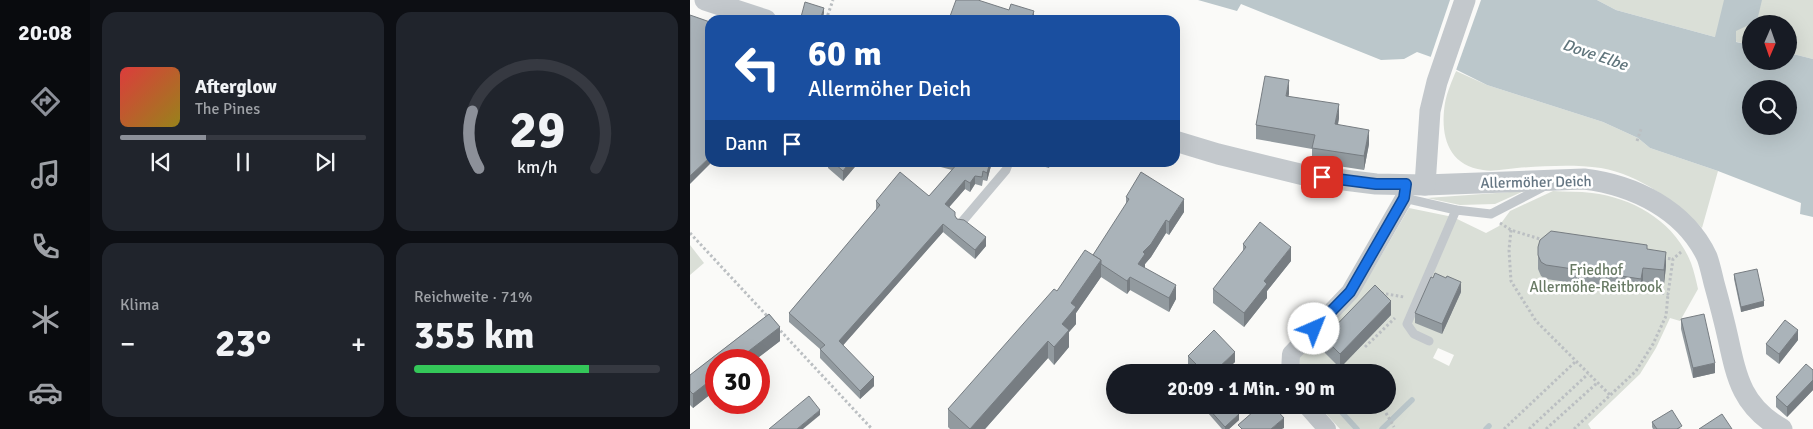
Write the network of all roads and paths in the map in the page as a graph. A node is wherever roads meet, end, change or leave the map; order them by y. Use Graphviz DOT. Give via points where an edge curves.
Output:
graph roads {
  1 [pos="705,0"];
  2 [pos="833,0"];
  3 [pos="1466,0"];
  4 [pos="751,15"];
  5 [pos="828,15"];
  6 [pos="1641,129"];
  7 [pos="1637,141"];
  8 [pos="1180,143"];
  9 [pos="1007,167"];
  10 [pos="1559,179"];
  11 [pos="1412,189"];
  12 [pos="1456,210"];
  13 [pos="1491,214"];
  14 [pos="961,223"];
  15 [pos="1512,230"];
  16 [pos="690,233"];
  17 [pos="1552,241"];
  18 [pos="1680,254"];
  19 [pos="1655,257"];
  20 [pos="1673,259"];
  21 [pos="1648,290"];
  22 [pos="1380,293"];
  23 [pos="1668,294"];
  24 [pos="1418,298"];
  25 [pos="1394,318"];
  26 [pos="1429,342"];
  27 [pos="1365,347"];
  28 [pos="1575,362"];
  29 [pos="1290,364"];
  30 [pos="1588,374"];
  31 [pos="1597,382"];
  32 [pos="1610,395"];
  33 [pos="1314,414"];
  34 [pos="1387,414"];
  35 [pos="1394,427"];
  36 [pos="872,429"];
  37 [pos="1327,429"];
  38 [pos="1504,429"];
  39 [pos="1529,429"];
  40 [pos="1546,429"];
  41 [pos="1574,429"];
  42 [pos="1782,429"];
  1 -- 4 [label="street"];
  2 -- 5 [label="path"];
  3 -- 11 [label="street" via="1437,82"];
  6 -- 7 [label="path"];
  8 -- 11 [label="street, Allermöher Deich" via="1304,175"];
  9 -- 14 [label="lane"];
  10 -- 11 [label="street, Allermöher Deich"];
  10 -- 13 [label="lane"];
  10 -- 42 [label="street, Allermöher Deich" via="1605,181 1638,192 1672,212 1697,239 1708,259 1744,395 1757,412"];
  11 -- 12 [label="lane"];
  11 -- 29 [label="street" via="1350,292 1291,354"];
  12 -- 13 [label="lane"];
  12 -- 24 [label="lane"];
  13 -- 15 [label="path"];
  15 -- 17 [label="path"];
  15 -- 28 [label="path" via="1509,250 1511,281 1536,321"];
  16 -- 36 [label="path"];
  18 -- 20 [label="path"];
  19 -- 20 [label="path"];
  20 -- 23 [label="path"];
  21 -- 23 [label="path"];
  22 -- 24 [label="path"];
  23 -- 32 [label="path" via="1666,316 1653,344 1636,371"];
  24 -- 26 [label="lane" via="1407,324 1414,334"];
  25 -- 27 [label="path"];
  28 -- 30 [label="path"];
  28 -- 38 [label="path"];
  30 -- 31 [label="path"];
  30 -- 39 [label="path"];
  31 -- 32 [label="path"];
  31 -- 40 [label="path"];
  32 -- 41 [label="path"];
  33 -- 37 [label="street"];
  34 -- 35 [label="path"];
}
